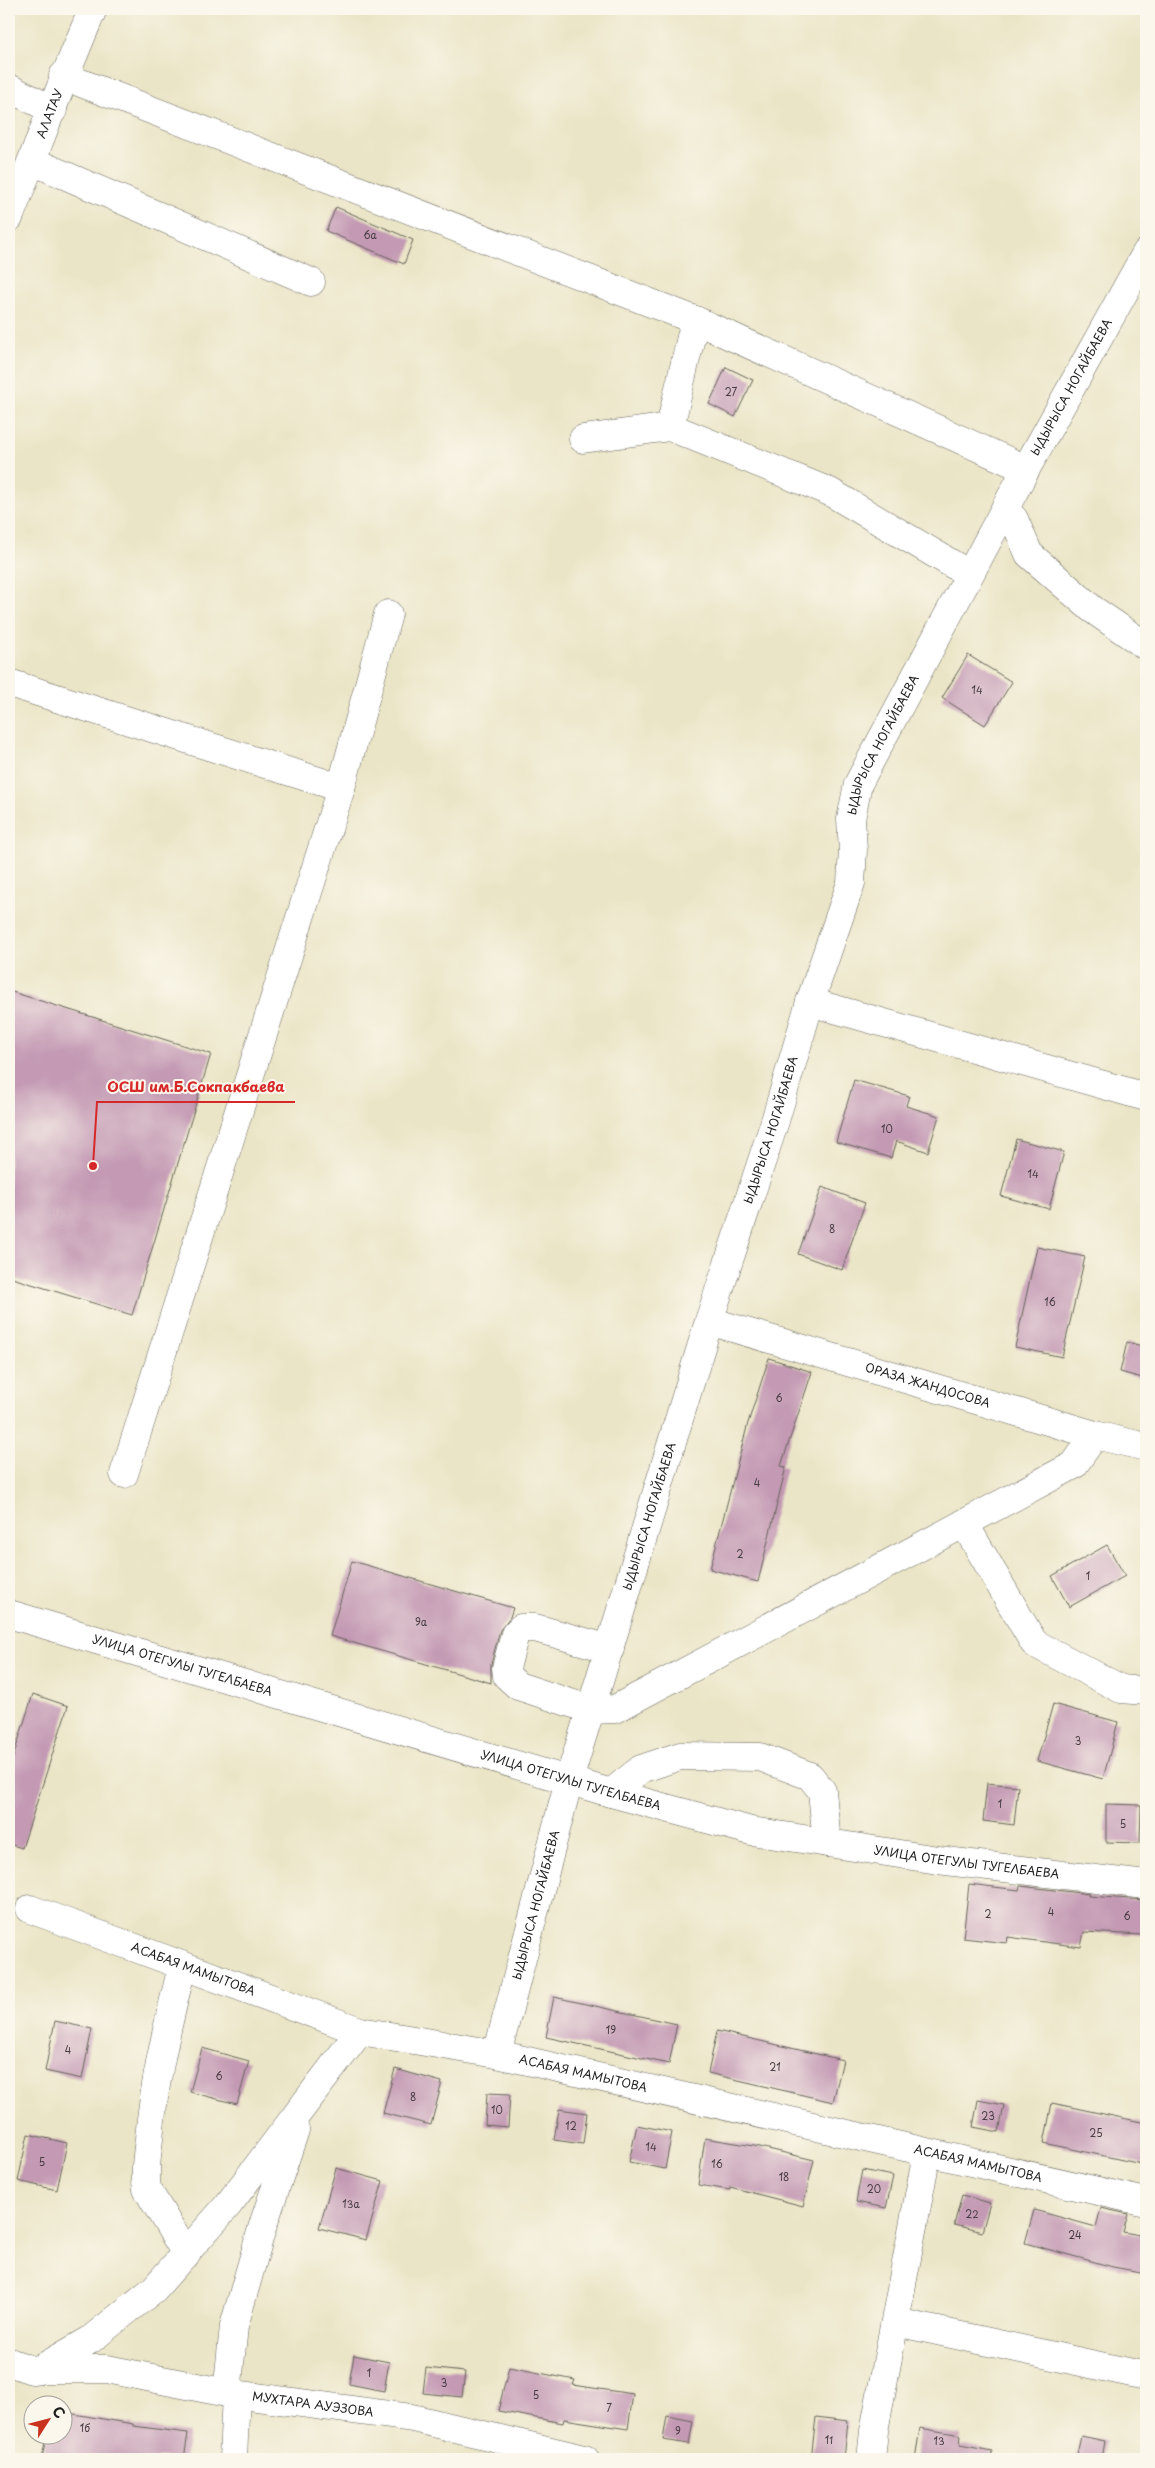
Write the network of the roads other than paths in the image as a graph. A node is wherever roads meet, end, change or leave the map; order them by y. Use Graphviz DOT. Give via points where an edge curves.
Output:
graph roads {
  1 [pos="93,9"];
  2 [pos="63,76"];
  3 [pos="9,88"];
  4 [pos="53,110"];
  5 [pos="32,161"];
  6 [pos="9,218"];
  7 [pos="1146,254"];
  8 [pos="311,282"];
  9 [pos="695,320"];
  10 [pos="670,426"];
  11 [pos="583,439"];
  12 [pos="1026,469"];
  13 [pos="1004,511"];
  14 [pos="970,574"];
  15 [pos="388,614"];
  16 [pos="1146,646"];
  17 [pos="9,683"];
  18 [pos="341,788"];
  19 [pos="810,1002"];
  20 [pos="1146,1097"];
  21 [pos="708,1321"];
  22 [pos="1095,1434"];
  23 [pos="1146,1447"];
  24 [pos="124,1474"];
  25 [pos="964,1523"];
  26 [pos="9,1614"];
  27 [pos="610,1649"];
  28 [pos="1146,1691"];
  29 [pos="592,1710"];
  30 [pos="570,1780"];
  31 [pos="611,1793"];
  32 [pos="827,1843"];
  33 [pos="1146,1885"];
  34 [pos="30,1910"];
  35 [pos="182,1967"];
  36 [pos="360,2031"];
  37 [pos="497,2054"];
  38 [pos="303,2107"];
  39 [pos="926,2153"];
  40 [pos="1146,2202"];
  41 [pos="186,2254"];
  42 [pos="896,2322"];
  43 [pos="27,2367"];
  44 [pos="1146,2376"];
  45 [pos="9,2382"];
  46 [pos="232,2394"];
  47 [pos="233,2459"];
  48 [pos="585,2459"];
  49 [pos="871,2459"];
  1 -- 2 [label="street, АЛАТАУ"];
  2 -- 4 [label="street, АЛАТАУ"];
  2 -- 9 [label="street"];
  3 -- 4 [label="street"];
  4 -- 5 [label="street, АЛАТАУ"];
  5 -- 6 [label="street, АЛАТАУ"];
  5 -- 8 [label="street"];
  7 -- 12 [label="street, ЫДЫРЫСА НОГАЙБАЕВА"];
  9 -- 10 [label="street"];
  9 -- 12 [label="street"];
  10 -- 11 [label="street"];
  10 -- 14 [label="street" via="830,492"];
  12 -- 13 [label="street, ЫДЫРЫСА НОГАЙБАЕВА"];
  13 -- 14 [label="street, ЫДЫРЫСА НОГАЙБАЕВА"];
  13 -- 16 [label="street" via="1014,519 1029,554 1092,609"];
  14 -- 19 [label="street, ЫДЫРЫСА НОГАЙБАЕВА" via="858,784 851,819 851,884"];
  15 -- 18 [label="street"];
  17 -- 18 [label="street"];
  18 -- 24 [label="street"];
  19 -- 20 [label="street"];
  19 -- 21 [label="street, ЫДЫРЫСА НОГАЙБАЕВА" via="775,1120"];
  21 -- 22 [label="street, ОРАЗА ЖАНДОСОВА"];
  21 -- 27 [label="street, ЫДЫРЫСА НОГАЙБАЕВА"];
  22 -- 23 [label="street, ОРАЗА ЖАНДОСОВА"];
  22 -- 25 [label="street" via="1074,1465"];
  25 -- 28 [label="street" via="1034,1643 1121,1688"];
  25 -- 29 [label="street" via="615,1709"];
  26 -- 30 [label="street, УЛИЦА ОТЕГУЛЫ ТУГЕЛБАЕВА"];
  27 -- 29 [label="street, ЫДЫРЫСА НОГАЙБАЕВА"];
  27 -- 29 [label="street" via="535,1628 521,1628 515,1634 507,1676 518,1686"];
  29 -- 30 [label="street, ЫДЫРЫСА НОГАЙБАЕВА"];
  30 -- 31 [label="street, УЛИЦА ОТЕГУЛЫ ТУГЕЛБАЕВА"];
  30 -- 37 [label="street, ЫДЫРЫСА НОГАЙБАЕВА"];
  31 -- 32 [label="street, УЛИЦА ОТЕГУЛЫ ТУГЕЛБАЕВА" via="751,1832"];
  31 -- 32 [label="street" via="641,1769 680,1756 760,1757 810,1776 822,1791"];
  32 -- 33 [label="street, УЛИЦА ОТЕГУЛЫ ТУГЕЛБАЕВА"];
  34 -- 35 [label="street, АСАБАЯ МАМЫТОВА"];
  35 -- 36 [label="street, АСАБАЯ МАМЫТОВА"];
  35 -- 41 [label="street" via="159,2058 145,2178 147,2189"];
  36 -- 37 [label="street, АСАБАЯ МАМЫТОВА"];
  36 -- 38 [label="street"];
  37 -- 39 [label="street, АСАБАЯ МАМЫТОВА"];
  38 -- 41 [label="street"];
  38 -- 46 [label="street" via="263,2224 234,2326"];
  39 -- 40 [label="street, АСАБАЯ МАМЫТОВА"];
  39 -- 42 [label="street"];
  41 -- 43 [label="street" via="154,2289 90,2340"];
  42 -- 44 [label="street"];
  42 -- 49 [label="street"];
  43 -- 45 [label="street"];
  43 -- 46 [label="street, МУХТАРА АУЭЗОВА" via="107,2369"];
  46 -- 47 [label="street"];
  46 -- 48 [label="street, МУХТАРА АУЭЗОВА" via="412,2418"];
}
